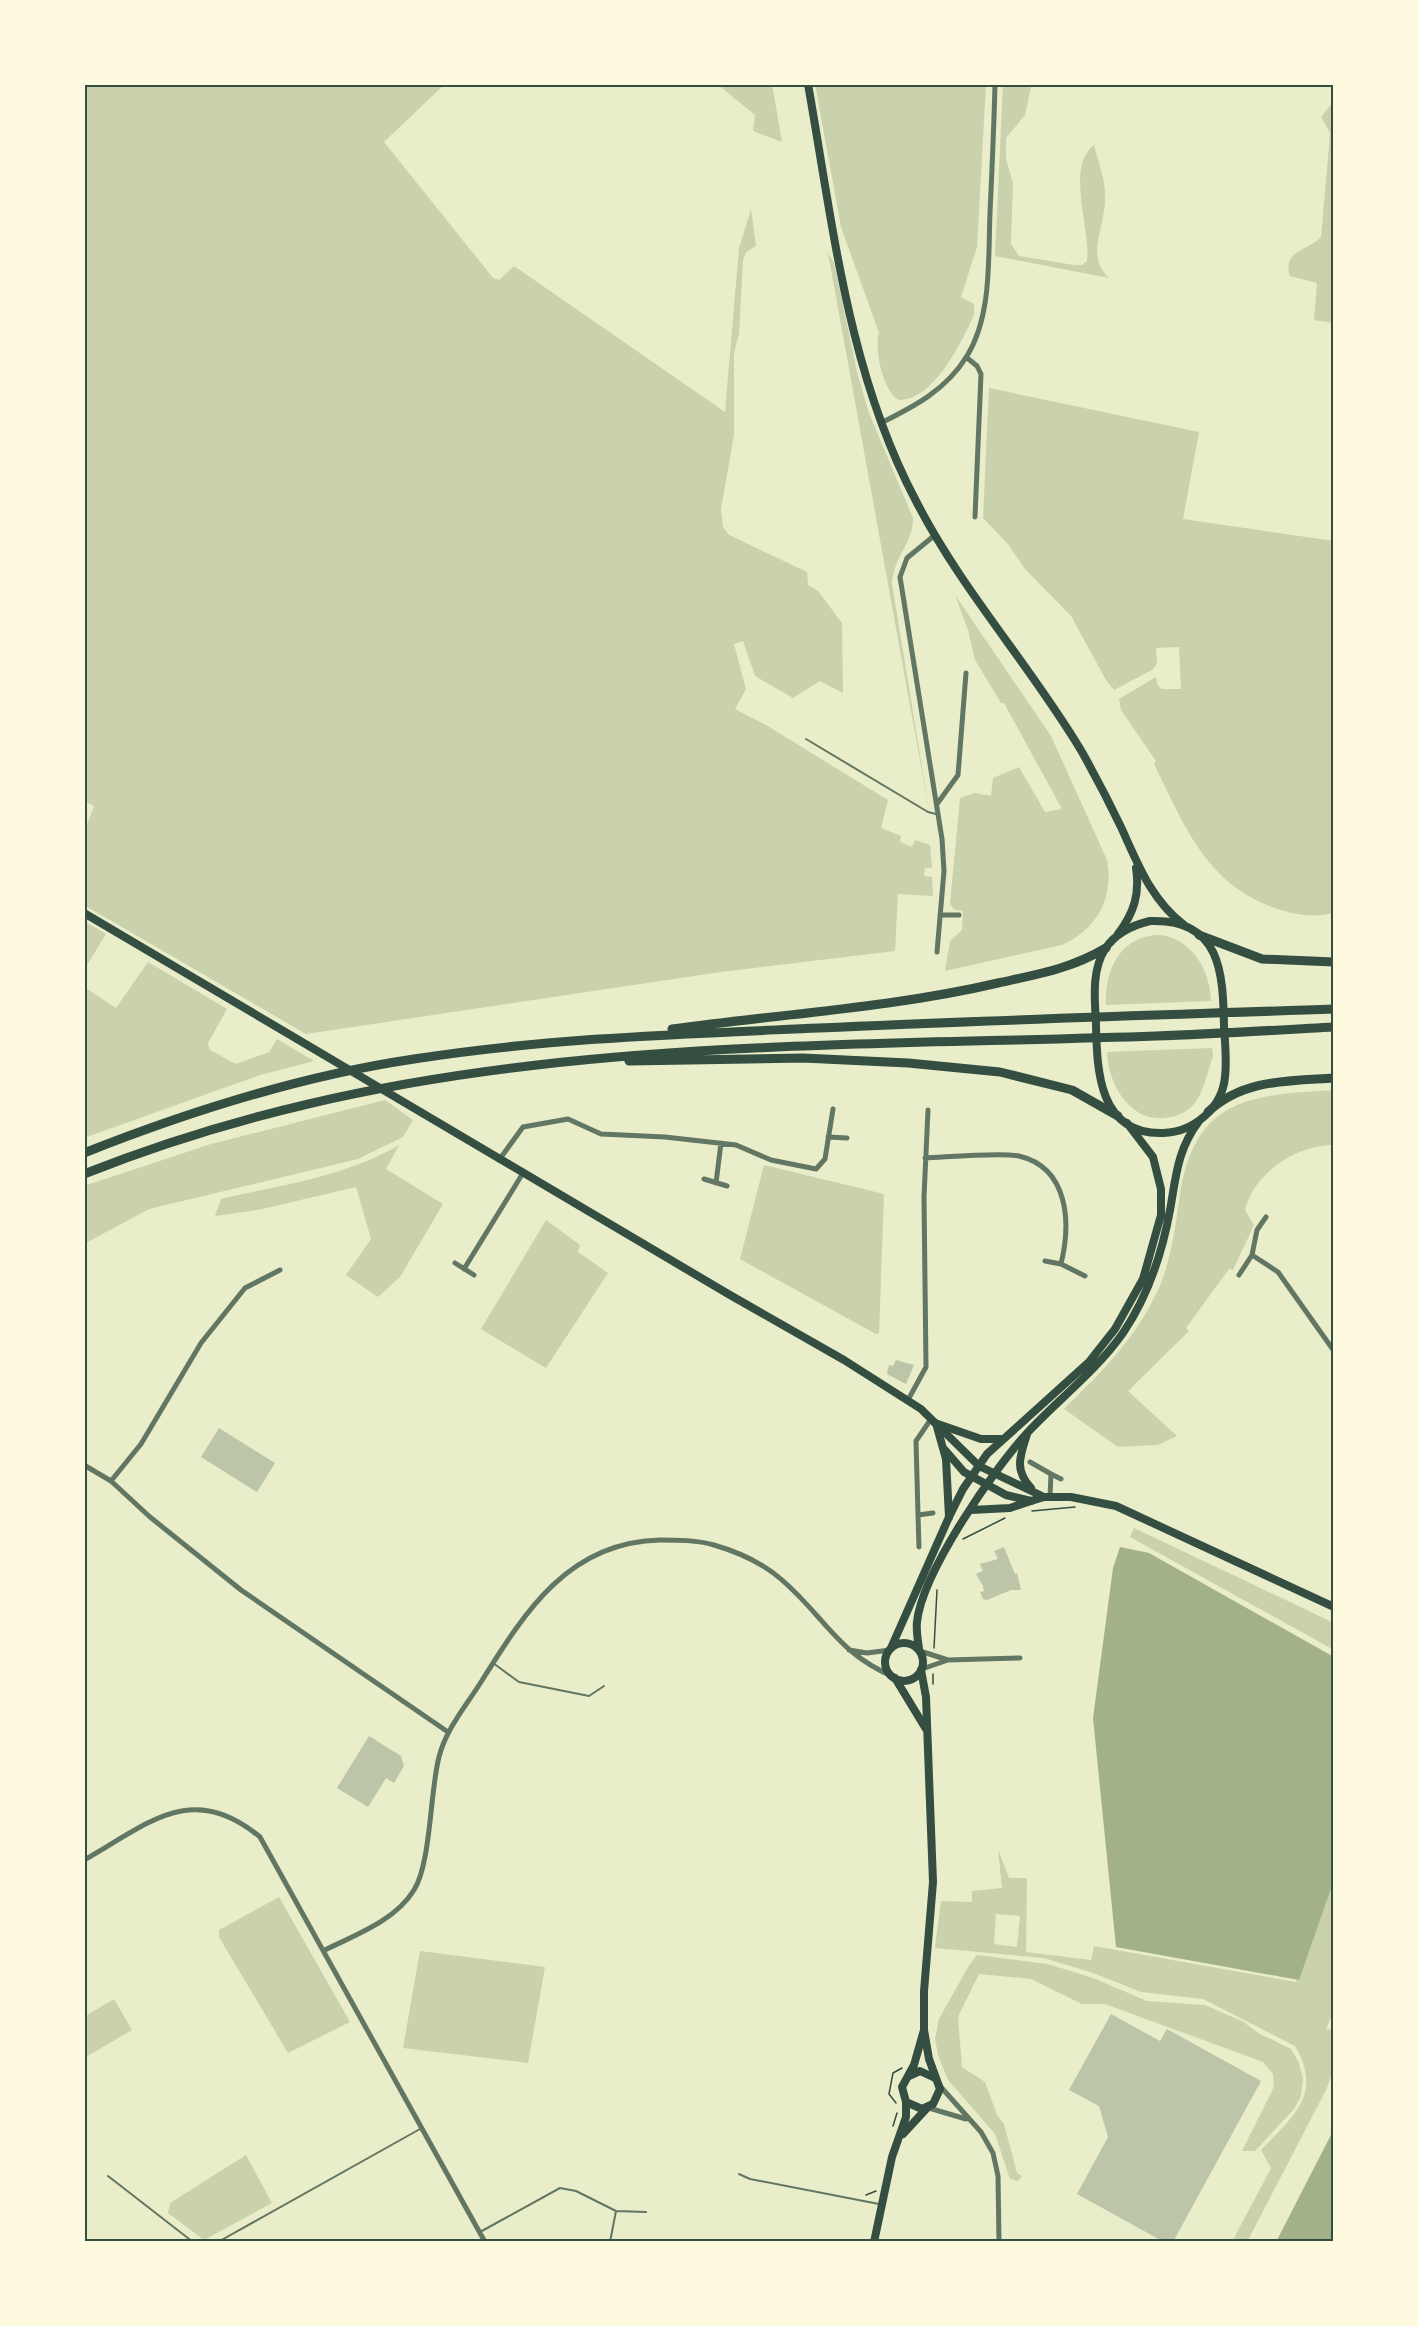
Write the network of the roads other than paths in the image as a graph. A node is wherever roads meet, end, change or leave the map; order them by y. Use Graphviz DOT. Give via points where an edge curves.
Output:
graph roads {
  1 [pos="808,84"];
  2 [pos="995,84"];
  3 [pos="966,357"];
  4 [pos="881,423"];
  5 [pos="975,517"];
  6 [pos="935,535"];
  7 [pos="966,673"];
  8 [pos="806,739"];
  9 [pos="937,804"];
  10 [pos="938,815"];
  11 [pos="1135,860"];
  12 [pos="84,913"];
  13 [pos="940,915"];
  14 [pos="959,915"];
  15 [pos="1185,926"];
  16 [pos="1199,935"];
  17 [pos="1116,937"];
  18 [pos="1106,948"];
  19 [pos="937,952"];
  20 [pos="1334,962"];
  21 [pos="1334,1009"];
  22 [pos="1334,1027"];
  23 [pos="616,1037"];
  24 [pos="557,1062"];
  25 [pos="1334,1078"];
  26 [pos="833,1109"];
  27 [pos="928,1110"];
  28 [pos="1208,1112"];
  29 [pos="1118,1116"];
  30 [pos="1199,1122"];
  31 [pos="1127,1123"];
  32 [pos="828,1137"];
  33 [pos="847,1138"];
  34 [pos="721,1143"];
  35 [pos="84,1153"];
  36 [pos="925,1158"];
  37 [pos="499,1160"];
  38 [pos="523,1173"];
  39 [pos="84,1174"];
  40 [pos="704,1179"];
  41 [pos="716,1183"];
  42 [pos="727,1186"];
  43 [pos="1266,1217"];
  44 [pos="1252,1255"];
  45 [pos="1046,1261"];
  46 [pos="455,1263"];
  47 [pos="1061,1264"];
  48 [pos="464,1269"];
  49 [pos="280,1270"];
  50 [pos="474,1275"];
  51 [pos="1239,1275"];
  52 [pos="1085,1276"];
  53 [pos="1334,1351"];
  54 [pos="908,1400"];
  55 [pos="933,1421"];
  56 [pos="1028,1432"];
  57 [pos="1003,1439"];
  58 [pos="945,1450"];
  59 [pos="1030,1462"];
  60 [pos="84,1465"];
  61 [pos="979,1466"];
  62 [pos="992,1474"];
  63 [pos="1051,1474"];
  64 [pos="971,1477"];
  65 [pos="1061,1479"];
  66 [pos="111,1481"];
  67 [pos="985,1486"];
  68 [pos="1033,1490"];
  69 [pos="1047,1496"];
  70 [pos="1031,1501"];
  71 [pos="971,1510"];
  72 [pos="933,1513"];
  73 [pos="918,1515"];
  74 [pos="949,1517"];
  75 [pos="919,1547"];
  76 [pos="1334,1607"];
  77 [pos="848,1649"];
  78 [pos="891,1649"];
  79 [pos="919,1650"];
  80 [pos="1020,1658"];
  81 [pos="948,1660"];
  82 [pos="493,1663"];
  83 [pos="922,1669"];
  84 [pos="895,1678"];
  85 [pos="604,1686"];
  86 [pos="927,1730"];
  87 [pos="448,1732"];
  88 [pos="84,1860"];
  89 [pos="325,1950"];
  90 [pos="924,2030"];
  91 [pos="909,2076"];
  92 [pos="937,2081"];
  93 [pos="906,2102"];
  94 [pos="928,2108"];
  95 [pos="968,2120"];
  96 [pos="423,2128"];
  97 [pos="900,2137"];
  98 [pos="739,2174"];
  99 [pos="108,2176"];
  100 [pos="882,2205"];
  101 [pos="616,2211"];
  102 [pos="646,2212"];
  103 [pos="480,2232"];
  104 [pos="193,2242"];
  105 [pos="218,2242"];
  106 [pos="485,2242"];
  107 [pos="610,2242"];
  108 [pos="874,2242"];
  109 [pos="999,2242"];
  1 -- 4 [label="main road" via="846,296"];
  2 -- 3 [label="street" via="985,306"];
  3 -- 4 [label="street" via="925,401"];
  3 -- 5 [label="street" via="981,374"];
  4 -- 6 [label="main road" via="915,501"];
  6 -- 9 [label="street" via="907,558 900,577"];
  6 -- 11 [label="main road" via="1074,739"];
  7 -- 9 [label="street" via="958,776"];
  8 -- 10 [label="lane"];
  9 -- 10 [label="street"];
  10 -- 13 [label="street" via="944,871"];
  11 -- 15 [label="main road" via="1156,898"];
  11 -- 17 [label="main road" via="1136,900"];
  12 -- 37 [label="main road"];
  13 -- 14 [label="street"];
  13 -- 19 [label="street"];
  15 -- 16 [label="highway"];
  15 -- 17 [label="highway" via="1150,921"];
  16 -- 20 [label="highway" via="1262,959"];
  16 -- 28 [label="highway" via="1217,960 1223,987 1223,1089"];
  17 -- 18 [label="highway"];
  18 -- 23 [label="highway" via="1066,968 900,1003"];
  18 -- 29 [label="highway" via="1098,965 1095,992 1097,1060 1102,1091"];
  21 -- 23 [label="highway"];
  22 -- 24 [label="highway" via="1155,1036 784,1045"];
  23 -- 35 [label="highway" via="410,1059 275,1088 151,1126"];
  24 -- 29 [label="highway" via="802,1058 1000,1072 1058,1085 1086,1096"];
  24 -- 39 [label="highway" via="425,1079 273,1110"];
  25 -- 28 [label="highway" via="1257,1085"];
  26 -- 32 [label="street"];
  27 -- 36 [label="street"];
  28 -- 30 [label="highway"];
  29 -- 31 [label="highway"];
  30 -- 31 [label="highway" via="1164,1133"];
  30 -- 56 [label="highway" via="1178,1159 1161,1249 1137,1311 1090,1370"];
  31 -- 57 [label="highway" via="1153,1157 1161,1189 1161,1215 1143,1280 1115,1329 1089,1362"];
  32 -- 33 [label="street"];
  32 -- 34 [label="street" via="824,1162 812,1170"];
  34 -- 37 [label="street" via="601,1134 568,1119 559,1119 523,1126"];
  34 -- 41 [label="street"];
  36 -- 47 [label="street" via="1018,1156 1045,1168 1063,1194 1067,1242"];
  36 -- 54 [label="street" via="926,1367"];
  37 -- 38 [label="main road"];
  38 -- 48 [label="street"];
  38 -- 54 [label="main road"];
  40 -- 41 [label="street"];
  41 -- 42 [label="street"];
  43 -- 44 [label="street" via="1257,1230"];
  44 -- 51 [label="street"];
  44 -- 53 [label="street" via="1278,1272"];
  45 -- 47 [label="street"];
  46 -- 48 [label="street"];
  47 -- 52 [label="street"];
  48 -- 50 [label="street"];
  49 -- 66 [label="street" via="245,1288 201,1343 141,1444"];
  54 -- 55 [label="main road"];
  55 -- 57 [label="highway" via="981,1439"];
  55 -- 58 [label="main road"];
  55 -- 61 [label="main road"];
  55 -- 73 [label="street" via="916,1441"];
  56 -- 62 [label="highway"];
  56 -- 68 [label="main road" via="1019,1470"];
  57 -- 61 [label="highway"];
  58 -- 64 [label="main road"];
  58 -- 74 [label="main road"];
  59 -- 63 [label="street"];
  60 -- 66 [label="street"];
  61 -- 62 [label="main road"];
  61 -- 64 [label="highway"];
  62 -- 67 [label="highway"];
  62 -- 68 [label="main road"];
  63 -- 65 [label="street"];
  63 -- 69 [label="street"];
  64 -- 67 [label="main road"];
  64 -- 74 [label="highway"];
  66 -- 87 [label="street" via="242,1590"];
  67 -- 70 [label="main road"];
  67 -- 71 [label="highway"];
  68 -- 69 [label="main road"];
  69 -- 70 [label="main road"];
  69 -- 76 [label="main road" via="1116,1506"];
  70 -- 71 [label="highway" via="1010,1508"];
  71 -- 79 [label="highway" via="921,1603 916,1623"];
  72 -- 73 [label="street"];
  73 -- 75 [label="street"];
  74 -- 78 [label="highway"];
  77 -- 78 [label="street" via="867,1653"];
  77 -- 82 [label="street" via="782,1580 756,1562 711,1544 649,1540 622,1544 596,1554 566,1573 544,1591"];
  77 -- 84 [label="street" via="870,1667"];
  78 -- 79 [label="highway" via="905,1643"];
  78 -- 84 [label="highway" via="886,1665"];
  79 -- 81 [label="street"];
  79 -- 83 [label="highway"];
  80 -- 81 [label="street"];
  81 -- 83 [label="street"];
  82 -- 85 [label="lane" via="519,1682 591,1697"];
  82 -- 87 [label="street"];
  83 -- 84 [label="highway" via="909,1680"];
  83 -- 86 [label="highway"];
  84 -- 86 [label="highway"];
  86 -- 90 [label="highway" via="933,1882"];
  87 -- 89 [label="street" via="439,1756 422,1869 414,1890 398,1909 374,1926"];
  88 -- 89 [label="street" via="167,1813 188,1808 228,1816 260,1838"];
  89 -- 96 [label="street"];
  90 -- 91 [label="highway"];
  90 -- 92 [label="highway"];
  91 -- 92 [label="highway" via="926,2072"];
  91 -- 93 [label="highway" via="902,2087"];
  92 -- 94 [label="highway" via="937,2100"];
  92 -- 95 [label="street"];
  93 -- 94 [label="highway" via="916,2109"];
  93 -- 97 [label="highway"];
  94 -- 95 [label="street"];
  94 -- 97 [label="highway"];
  95 -- 109 [label="street" via="985,2138 995,2162"];
  96 -- 103 [label="street"];
  96 -- 105 [label="lane"];
  97 -- 100 [label="highway"];
  98 -- 100 [label="lane" via="750,2180"];
  99 -- 104 [label="lane"];
  100 -- 108 [label="highway"];
  101 -- 102 [label="lane"];
  101 -- 103 [label="lane" via="576,2191 560,2188"];
  101 -- 107 [label="lane"];
  103 -- 106 [label="street"];
}
